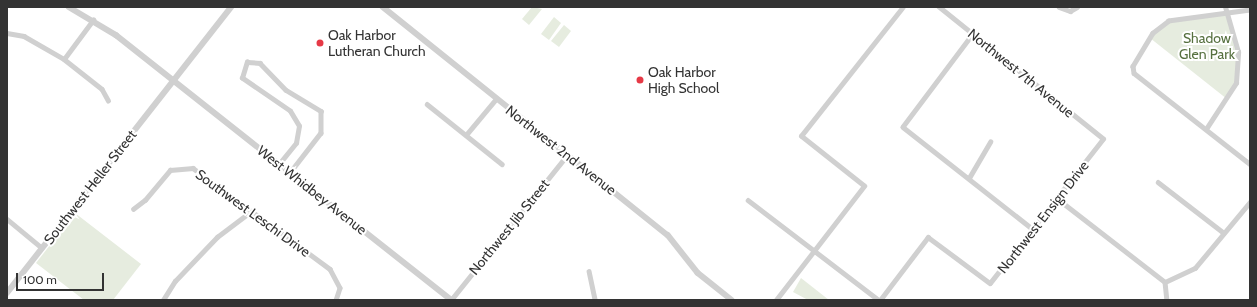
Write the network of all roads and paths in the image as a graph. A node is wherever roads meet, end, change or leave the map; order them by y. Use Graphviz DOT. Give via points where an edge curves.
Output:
graph roads {
  1 [pos="69,7"];
  2 [pos="230,7"];
  3 [pos="383,7"];
  4 [pos="903,7"];
  5 [pos="939,7"];
  6 [pos="1059,7"];
  7 [pos="1077,7"];
  8 [pos="1225,7"];
  9 [pos="1250,10"];
  10 [pos="1227,14"];
  11 [pos="93,20"];
  12 [pos="7,33"];
  13 [pos="973,34"];
  14 [pos="64,59"];
  15 [pos="173,81"];
  16 [pos="496,99"];
  17 [pos="108,100"];
  18 [pos="427,104"];
  19 [pos="1206,129"];
  20 [pos="466,135"];
  21 [pos="1103,139"];
  22 [pos="990,142"];
  23 [pos="567,155"];
  24 [pos="278,164"];
  25 [pos="502,164"];
  26 [pos="1250,164"];
  27 [pos="290,173"];
  28 [pos="969,178"];
  29 [pos="1158,182"];
  30 [pos="1058,199"];
  31 [pos="748,200"];
  32 [pos="1250,202"];
  33 [pos="133,209"];
  34 [pos="250,212"];
  35 [pos="7,219"];
  36 [pos="1034,230"];
  37 [pos="1224,233"];
  38 [pos="42,248"];
  39 [pos="814,251"];
  40 [pos="589,271"];
  41 [pos="1165,282"];
  42 [pos="7,293"];
  43 [pos="163,300"];
  44 [pos="336,300"];
  45 [pos="451,300"];
  46 [pos="595,300"];
  47 [pos="732,300"];
  48 [pos="776,300"];
  49 [pos="880,300"];
  50 [pos="1167,300"];
  1 -- 11 [label="street, West Whidbey Avenue"];
  2 -- 15 [label="street, Southwest Heller Street"];
  3 -- 16 [label="street, Northwest 2nd Avenue"];
  4 -- 39 [label="street" via="801,136 864,186"];
  5 -- 13 [label="street, Northwest 7th Avenue"];
  6 -- 7 [label="street" via="1070,11"];
  8 -- 10 [label="street"];
  9 -- 10 [label="street"];
  10 -- 19 [label="street" via="1238,52 1236,83"];
  10 -- 19 [label="street" via="1169,21 1154,33 1133,66 1134,73"];
  11 -- 14 [label="street"];
  11 -- 15 [label="street, West Whidbey Avenue"];
  12 -- 14 [label="street" via="24,36"];
  13 -- 21 [label="street, Northwest 7th Avenue"];
  13 -- 28 [label="street" via="903,127"];
  14 -- 17 [label="street" via="102,89"];
  15 -- 24 [label="street, West Whidbey Avenue"];
  15 -- 38 [label="street, Southwest Heller Street"];
  16 -- 20 [label="street"];
  16 -- 23 [label="street, Northwest 2nd Avenue"];
  18 -- 20 [label="street"];
  19 -- 26 [label="street"];
  20 -- 25 [label="street"];
  21 -- 30 [label="street, Northwest Ensign Drive"];
  22 -- 28 [label="street"];
  23 -- 45 [label="street, Northwest Jib Street"];
  23 -- 47 [label="street, Northwest 2nd Avenue" via="675,241 698,273"];
  24 -- 27 [label="street, West Whidbey Avenue"];
  24 -- 27 [label="street" via="296,143 300,126 290,111 242,78 247,62 260,63 286,90 321,111 321,134"];
  27 -- 45 [label="street, West Whidbey Avenue"];
  28 -- 36 [label="street"];
  29 -- 37 [label="street"];
  30 -- 36 [label="street, Northwest Ensign Drive"];
  30 -- 41 [label="street"];
  31 -- 39 [label="street"];
  32 -- 37 [label="street"];
  33 -- 34 [label="street, Southwest Leschi Drive" via="145,200 170,170 186,166 200,172"];
  34 -- 43 [label="street" via="217,237 175,281"];
  34 -- 44 [label="street, Southwest Leschi Drive" via="262,217 330,270 340,288"];
  35 -- 38 [label="street"];
  36 -- 49 [label="street, Northwest Ensign Drive" via="990,283 928,237"];
  37 -- 41 [label="street" via="1195,268"];
  38 -- 42 [label="street, Southwest Heller Street"];
  39 -- 48 [label="street"];
  39 -- 49 [label="street"];
  40 -- 46 [label="street"];
  41 -- 50 [label="street"];
}
